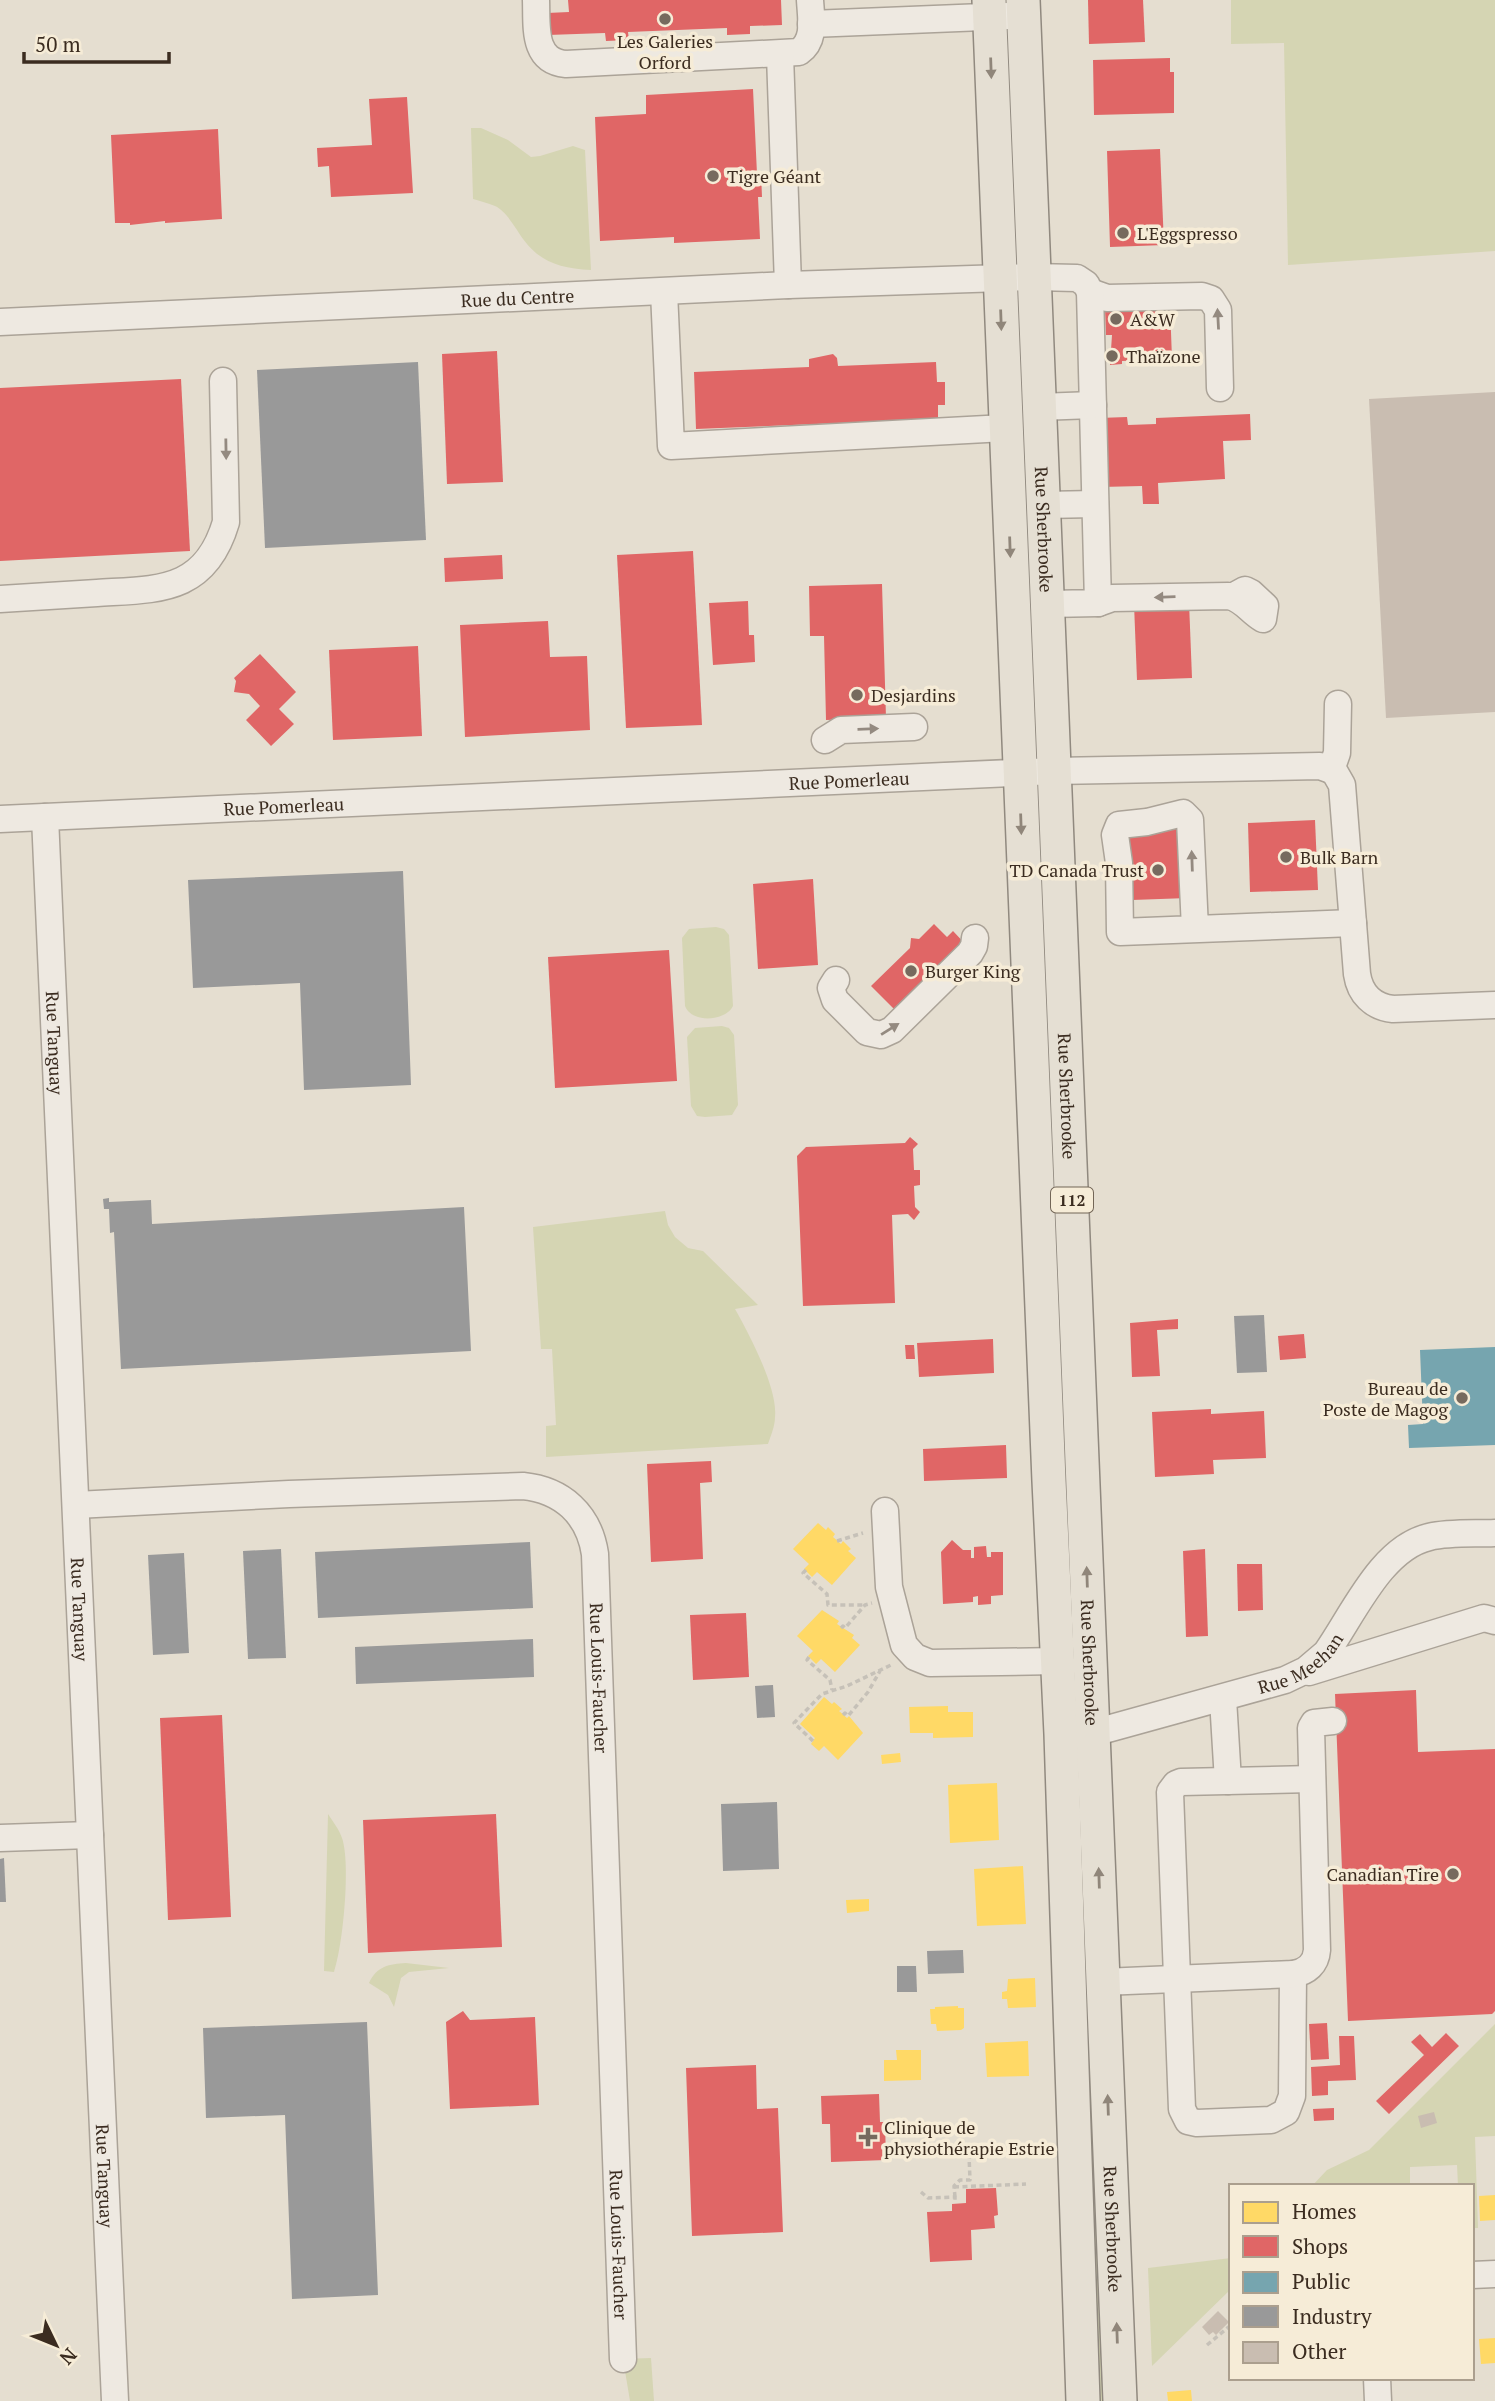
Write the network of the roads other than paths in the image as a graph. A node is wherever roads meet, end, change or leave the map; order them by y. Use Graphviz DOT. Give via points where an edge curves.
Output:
graph roads {
  1 [pos="536,0"];
  2 [pos="989,8"];
  3 [pos="1023,8"];
  4 [pos="811,12"];
  5 [pos="780,55"];
  6 [pos="1034,277"];
  7 [pos="999,278"];
  8 [pos="788,285"];
  9 [pos="664,292"];
  10 [pos="1090,292"];
  11 [pos="0,322"];
  12 [pos="223,381"];
  13 [pos="1220,387"];
  14 [pos="1093,405"];
  15 [pos="1040,407"];
  16 [pos="1005,428"];
  17 [pos="1095,504"];
  18 [pos="1044,505"];
  19 [pos="0,599"];
  20 [pos="1098,603"];
  21 [pos="1048,604"];
  22 [pos="1264,619"];
  23 [pos="1338,704"];
  24 [pos="914,727"];
  25 [pos="825,740"];
  26 [pos="1331,770"];
  27 [pos="1054,771"];
  28 [pos="1019,773"];
  29 [pos="45,817"];
  30 [pos="0,819"];
  31 [pos="1353,923"];
  32 [pos="1195,929"];
  33 [pos="975,938"];
  34 [pos="836,980"];
  35 [pos="1495,1006"];
  36 [pos="75,1505"];
  37 [pos="886,1521"];
  38 [pos="1495,1533"];
  39 [pos="1495,1621"];
  40 [pos="1058,1661"];
  41 [pos="1294,1676"];
  42 [pos="1223,1699"];
  43 [pos="1333,1721"];
  44 [pos="1077,1734"];
  45 [pos="1312,1779"];
  46 [pos="1228,1781"];
  47 [pos="90,1835"];
  48 [pos="0,1838"];
  49 [pos="1293,1974"];
  50 [pos="1176,1979"];
  51 [pos="1104,1982"];
  52 [pos="1495,2274"];
  53 [pos="1474,2275"];
  54 [pos="623,2359"];
  55 [pos="1377,2380"];
  56 [pos="115,2401"];
  57 [pos="1083,2401"];
  58 [pos="1120,2401"];
  59 [pos="1378,2401"];
  1 -- 5 [label="street" via="540,47 557,63"];
  2 -- 3 [label="street"];
  2 -- 4 [label="street"];
  2 -- 7 [label="main road, Rue Sherbrooke / 112, one-way"];
  3 -- 6 [label="main road, Rue Sherbrooke / 112"];
  4 -- 5 [label="street" via="807,46"];
  5 -- 8 [label="street"];
  6 -- 7 [label="street, Rue du Centre"];
  6 -- 10 [label="street, Rue du Centre" via="1077,278"];
  6 -- 15 [label="main road, Rue Sherbrooke / 112"];
  7 -- 8 [label="street, Rue du Centre"];
  7 -- 16 [label="main road, Rue Sherbrooke / 112, one-way"];
  8 -- 9 [label="street, Rue du Centre"];
  9 -- 11 [label="street, Rue du Centre"];
  9 -- 16 [label="street" via="671,446"];
  13 -- 10 [label="street, Rue du Centre, one-way" via="1218,310 1211,299 1107,298"];
  10 -- 14 [label="street"];
  12 -- 19 [label="street, one-way" via="226,522 203,566 160,589"];
  14 -- 15 [label="street"];
  14 -- 17 [label="street"];
  15 -- 18 [label="main road, Rue Sherbrooke / 112"];
  16 -- 28 [label="main road, Rue Sherbrooke / 112, one-way"];
  17 -- 18 [label="street"];
  17 -- 20 [label="street"];
  18 -- 21 [label="main road, Rue Sherbrooke / 112"];
  20 -- 21 [label="street"];
  22 -- 20 [label="street, one-way" via="1234,596 1112,598"];
  21 -- 27 [label="main road, Rue Sherbrooke / 112"];
  23 -- 26 [label="street" via="1337,753"];
  25 -- 24 [label="street, one-way" via="841,730"];
  26 -- 27 [label="street, Rue Pomerleau" via="1320,766"];
  26 -- 31 [label="street" via="1342,785"];
  27 -- 28 [label="street, Rue Pomerleau"];
  44 -- 27 [label="main road, Rue Sherbrooke / 112, one-way"];
  28 -- 29 [label="street, Rue Pomerleau"];
  28 -- 40 [label="main road, Rue Sherbrooke / 112, one-way"];
  29 -- 30 [label="street, Rue Pomerleau"];
  29 -- 36 [label="street, Rue Tanguay"];
  31 -- 32 [label="street"];
  31 -- 35 [label="street" via="1358,981 1376,1004 1393,1009"];
  32 -- 32 [label="street, one-way" via="1190,820 1183,813 1124,824 1115,831 1120,932"];
  34 -- 33 [label="street, one-way" via="831,988 835,1000 867,1032 881,1035 892,1030 970,953"];
  36 -- 47 [label="street, Rue Tanguay"];
  36 -- 54 [label="street, Rue Louis-Faucher" via="523,1486 550,1492 582,1517 596,1554"];
  37 -- 40 [label="street" via="892,1599 904,1645 912,1655 930,1663"];
  38 -- 41 [label="street, Rue Meehan" via="1438,1535 1406,1546 1382,1569 1326,1653"];
  39 -- 41 [label="street" via="1484,1618"];
  40 -- 44 [label="main road, Rue Sherbrooke / 112"];
  41 -- 42 [label="street, Rue Meehan"];
  42 -- 44 [label="street, Rue Meehan"];
  42 -- 46 [label="street"];
  43 -- 45 [label="street" via="1311,1725"];
  51 -- 44 [label="main road, Rue Sherbrooke / 112, one-way"];
  44 -- 57 [label="main road, Rue Sherbrooke / 112"];
  45 -- 46 [label="street"];
  45 -- 49 [label="street" via="1317,1956 1305,1971"];
  46 -- 50 [label="street" via="1181,1782 1170,1792"];
  47 -- 48 [label="street"];
  47 -- 56 [label="street, Rue Tanguay"];
  49 -- 50 [label="street"];
  49 -- 50 [label="street" via="1292,2096 1286,2112 1271,2120 1192,2123 1184,2118"];
  50 -- 51 [label="street"];
  58 -- 51 [label="main road, Rue Sherbrooke / 112, one-way"];
  52 -- 53 [label="street"];
  55 -- 59 [label="street"];
}
